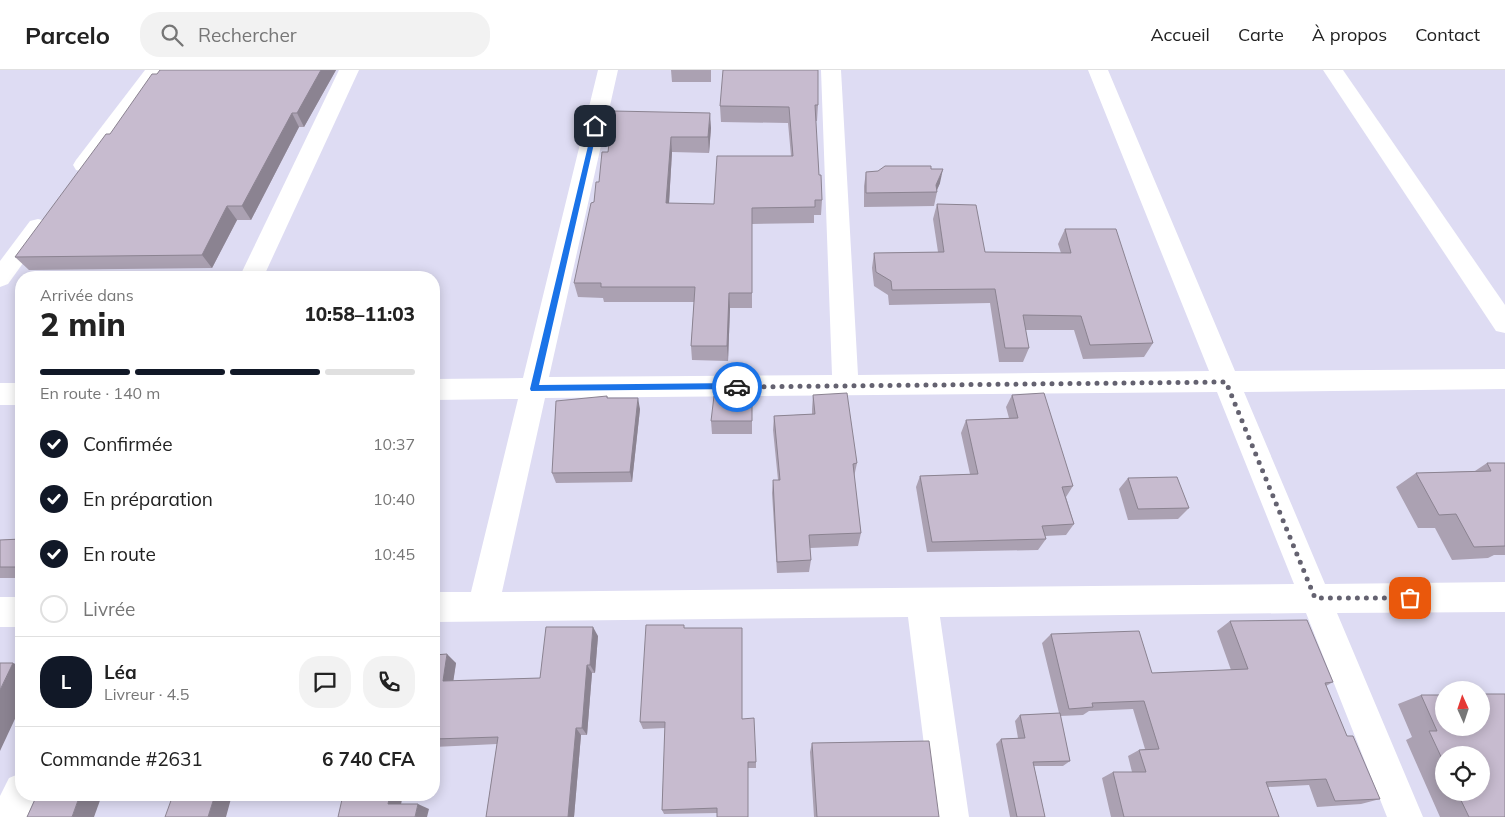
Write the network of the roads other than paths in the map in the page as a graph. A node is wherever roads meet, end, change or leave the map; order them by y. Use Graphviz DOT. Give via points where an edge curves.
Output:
graph roads {
  1 [pos="155,70"];
  2 [pos="349,70"];
  3 [pos="608,70"];
  4 [pos="831,70"];
  5 [pos="1098,70"];
  6 [pos="1333,70"];
  7 [pos="72,182"];
  8 [pos="48,214"];
  9 [pos="254,271"];
  10 [pos="0,278"];
  11 [pos="1505,324"];
  12 [pos="1505,379"];
  13 [pos="1226,382"];
  14 [pos="845,386"];
  15 [pos="440,389"];
  16 [pos="534,389"];
  17 [pos="0,394"];
  18 [pos="15,394"];
  19 [pos="1505,596"];
  20 [pos="1315,598"];
  21 [pos="922,603"];
  22 [pos="440,607"];
  23 [pos="483,607"];
  24 [pos="0,612"];
  25 [pos="15,612"];
  26 [pos="16,801"];
  27 [pos="9,817"];
  28 [pos="951,817"];
  29 [pos="1405,817"];
  1 -- 7 [label="street"];
  2 -- 9 [label="street"];
  3 -- 16 [label="street"];
  4 -- 14 [label="street"];
  5 -- 13 [label="street"];
  6 -- 11 [label="street"];
  8 -- 10 [label="street"];
  12 -- 13 [label="street"];
  13 -- 14 [label="street"];
  13 -- 20 [label="street"];
  14 -- 16 [label="street"];
  15 -- 16 [label="street"];
  16 -- 23 [label="street"];
  17 -- 18 [label="street"];
  19 -- 20 [label="street"];
  20 -- 21 [label="street"];
  20 -- 29 [label="street"];
  21 -- 23 [label="street"];
  21 -- 28 [label="street"];
  22 -- 23 [label="street"];
  24 -- 25 [label="street"];
  26 -- 27 [label="street"];
}
